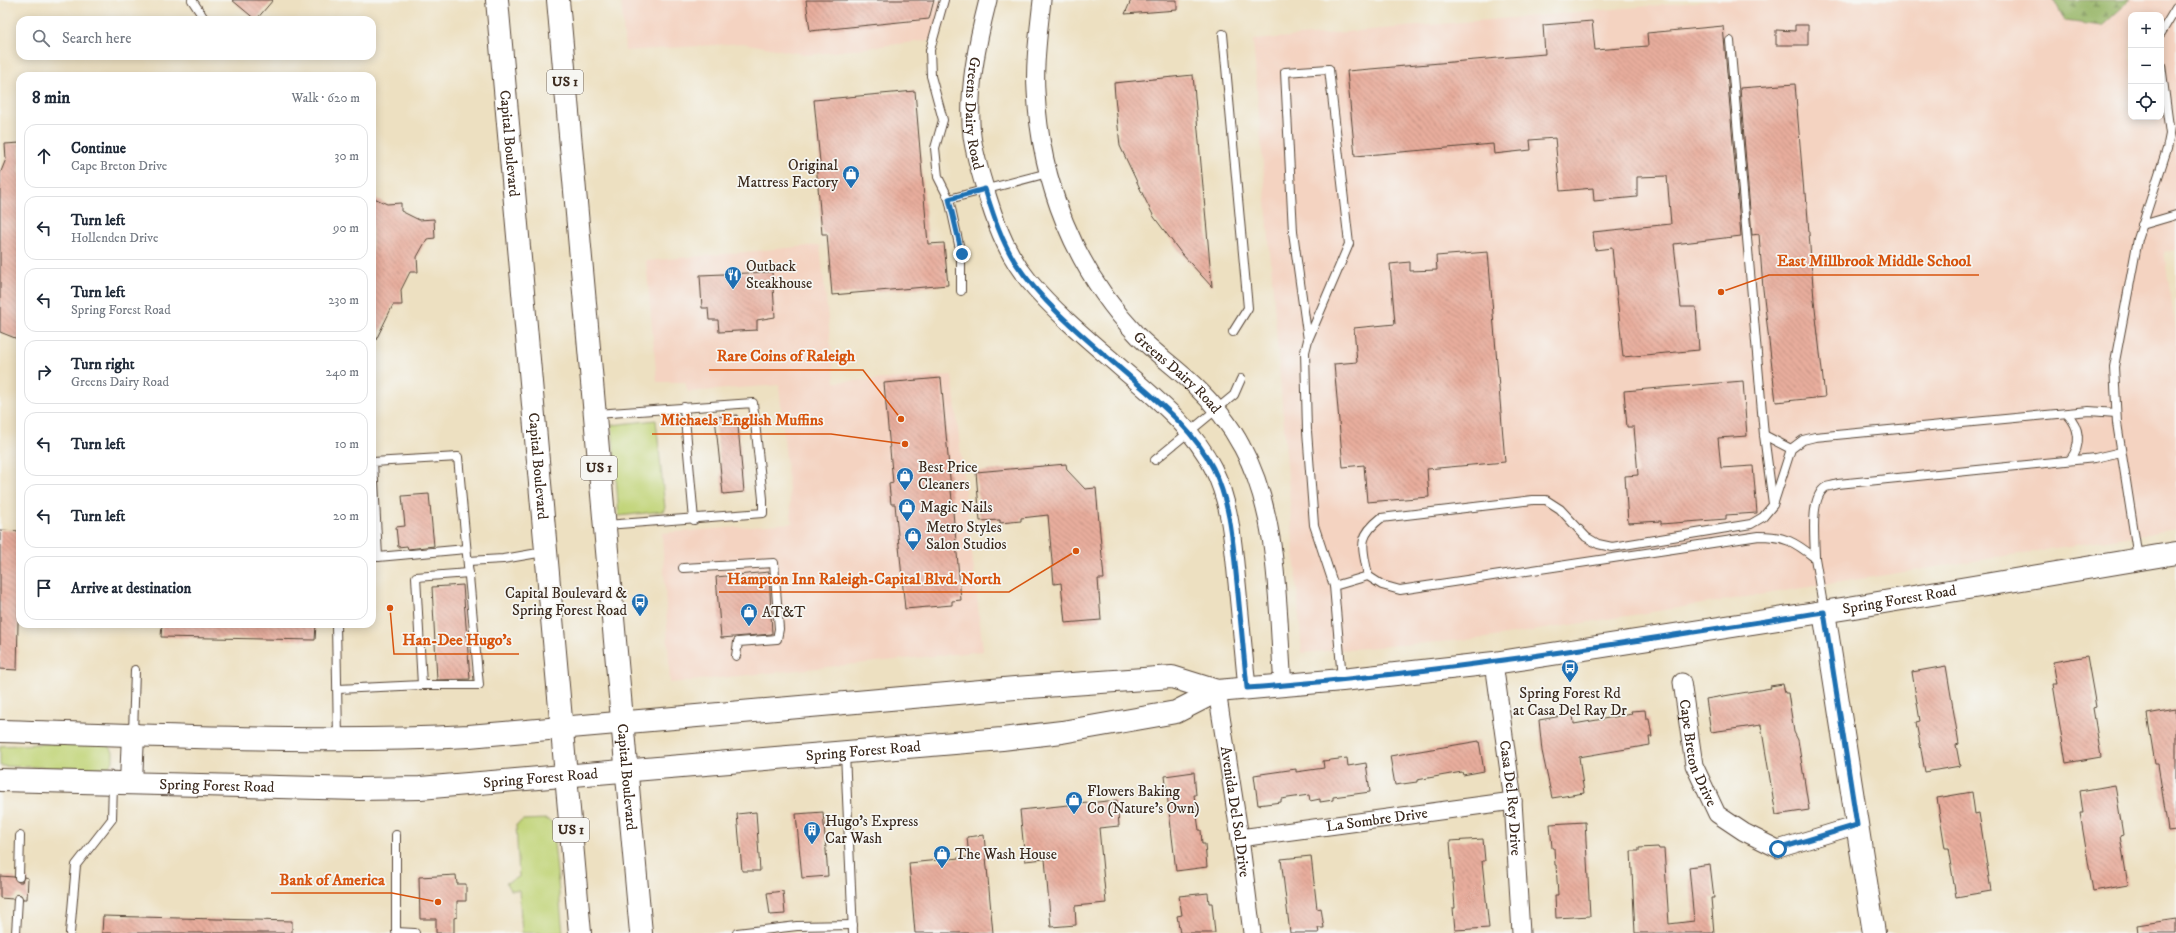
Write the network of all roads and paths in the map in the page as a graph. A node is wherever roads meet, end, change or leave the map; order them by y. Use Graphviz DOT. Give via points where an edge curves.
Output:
graph roads {
  1 [pos="192,0"];
  2 [pos="497,0"];
  3 [pos="558,0"];
  4 [pos="944,0"];
  5 [pos="988,0"];
  6 [pos="1042,0"];
  7 [pos="2176,8"];
  8 [pos="202,16"];
  9 [pos="2164,28"];
  10 [pos="1223,34"];
  11 [pos="1730,41"];
  12 [pos="2163,84"];
  13 [pos="1048,173"];
  14 [pos="985,189"];
  15 [pos="949,199"];
  16 [pos="2176,215"];
  17 [pos="2142,225"];
  18 [pos="961,291"];
  19 [pos="1233,332"];
  20 [pos="1308,340"];
  21 [pos="1241,379"];
  22 [pos="684,407"];
  23 [pos="1217,410"];
  24 [pos="2116,413"];
  25 [pos="2067,414"];
  26 [pos="594,415"];
  27 [pos="1189,433"];
  28 [pos="1764,435"];
  29 [pos="1791,449"];
  30 [pos="2121,452"];
  31 [pos="1155,460"];
  32 [pos="2070,460"];
  33 [pos="376,462"];
  34 [pos="1773,505"];
  35 [pos="694,520"];
  36 [pos="605,525"];
  37 [pos="466,549"];
  38 [pos="547,552"];
  39 [pos="2176,553"];
  40 [pos="376,557"];
  41 [pos="1815,558"];
  42 [pos="2138,559"];
  43 [pos="468,561"];
  44 [pos="683,568"];
  45 [pos="469,573"];
  46 [pos="1368,576"];
  47 [pos="1334,586"];
  48 [pos="1824,612"];
  49 [pos="336,628"];
  50 [pos="736,656"];
  51 [pos="1494,663"];
  52 [pos="135,670"];
  53 [pos="1342,680"];
  54 [pos="1682,682"];
  55 [pos="422,685"];
  56 [pos="1283,686"];
  57 [pos="1247,688"];
  58 [pos="338,689"];
  59 [pos="1217,691"];
  60 [pos="622,723"];
  61 [pos="562,728"];
  62 [pos="0,731"];
  63 [pos="133,734"];
  64 [pos="338,739"];
  65 [pos="845,753"];
  66 [pos="626,772"];
  67 [pos="566,777"];
  68 [pos="0,780"];
  69 [pos="122,783"];
  70 [pos="1513,801"];
  71 [pos="1857,825"];
  72 [pos="396,835"];
  73 [pos="20,836"];
  74 [pos="1240,838"];
  75 [pos="19,877"];
  76 [pos="18,899"];
  77 [pos="853,929"];
  78 [pos="16,933"];
  79 [pos="70,933"];
  80 [pos="415,933"];
  81 [pos="580,933"];
  82 [pos="641,933"];
  83 [pos="737,933"];
  84 [pos="1252,933"];
  85 [pos="1521,933"];
  86 [pos="1874,933"];
  1 -- 8 [label="lane"];
  2 -- 38 [label="main road, Capital Boulevard / US 1"];
  3 -- 26 [label="main road, Capital Boulevard / US 1"];
  4 -- 15 [label="lane" via="930,50 931,76 943,120 935,148 938,177"];
  5 -- 14 [label="street, Greens Dairy Road" via="974,68 972,108 972,134"];
  6 -- 13 [label="street, Greens Dairy Road" via="1036,90 1040,137"];
  7 -- 9 [label="lane"];
  10 -- 19 [label="lane" via="1248,308"];
  11 -- 28 [label="lane"];
  12 -- 17 [label="lane" via="2170,134"];
  13 -- 14 [label="lane"];
  13 -- 23 [label="street, Greens Dairy Road" via="1054,196 1081,259 1106,298 1139,336 1193,384"];
  14 -- 15 [label="lane"];
  14 -- 27 [label="street, Greens Dairy Road" via="1002,238 1029,281 1060,313 1168,410"];
  15 -- 18 [label="lane" via="962,254"];
  16 -- 17 [label="lane"];
  17 -- 24 [label="lane" via="2116,356"];
  20 -- 20 [label="lane" via="1349,244 1329,69 1285,72 1294,232"];
  20 -- 47 [label="lane" via="1305,352 1307,423 1314,525"];
  21 -- 23 [label="lane" via="1234,395"];
  22 -- 26 [label="lane"];
  22 -- 35 [label="lane"];
  22 -- 35 [label="lane" via="753,403 763,500 763,513"];
  23 -- 27 [label="lane"];
  23 -- 56 [label="street, Greens Dairy Road" via="1242,445 1256,474 1266,514 1274,563"];
  24 -- 25 [label="lane"];
  24 -- 30 [label="lane"];
  25 -- 29 [label="lane" via="1815,437 1803,440"];
  25 -- 32 [label="lane" via="2076,425 2078,434 2075,454"];
  26 -- 36 [label="main road, Capital Boulevard / US 1"];
  27 -- 31 [label="lane"];
  27 -- 57 [label="street, Greens Dairy Road" via="1201,447 1225,498 1231,527"];
  28 -- 29 [label="lane"];
  28 -- 34 [label="lane"];
  29 -- 34 [label="lane"];
  30 -- 32 [label="lane"];
  30 -- 42 [label="lane"];
  32 -- 41 [label="lane" via="1838,484 1826,488 1818,496 1814,510"];
  33 -- 37 [label="lane" via="458,457"];
  34 -- 46 [label="lane" via="1763,517 1751,524 1612,547 1598,544 1586,537 1560,509 1546,500 1381,518 1369,527 1362,540"];
  35 -- 36 [label="lane"];
  36 -- 60 [label="main road, Capital Boulevard / US 1"];
  37 -- 40 [label="lane"];
  37 -- 43 [label="lane"];
  38 -- 43 [label="lane"];
  38 -- 61 [label="main road, Capital Boulevard / US 1"];
  39 -- 42 [label="main road, Spring Forest Road"];
  41 -- 46 [label="lane" via="1793,542 1777,536 1759,536 1400,590 1382,585"];
  41 -- 48 [label="lane"];
  42 -- 48 [label="main road, Spring Forest Road"];
  43 -- 45 [label="lane"];
  44 -- 50 [label="lane" via="774,563 779,629 777,639 738,642"];
  45 -- 55 [label="lane" via="416,577"];
  45 -- 55 [label="lane" via="479,685"];
  46 -- 47 [label="lane"];
  47 -- 53 [label="lane"];
  48 -- 51 [label="main road, Spring Forest Road"];
  48 -- 71 [label="main road"];
  49 -- 58 [label="lane"];
  51 -- 53 [label="main road, Spring Forest Road"];
  51 -- 70 [label="street, Casa Del Rey Drive"];
  52 -- 63 [label="lane"];
  53 -- 56 [label="main road, Spring Forest Road"];
  54 -- 71 [label="street, Cape Breton Drive" via="1694,765 1717,814 1744,832 1778,849"];
  55 -- 58 [label="lane"];
  56 -- 57 [label="main road, Spring Forest Road"];
  57 -- 59 [label="main road, Spring Forest Road"];
  58 -- 64 [label="lane"];
  59 -- 60 [label="main road, Spring Forest Road" via="1172,677 1015,688"];
  59 -- 65 [label="main road, Spring Forest Road" via="1176,712 1115,723 1002,739"];
  59 -- 74 [label="street, Avenida Del Sol Drive"];
  60 -- 61 [label="main road, Spring Forest Road"];
  60 -- 66 [label="main road, Capital Boulevard / US 1"];
  61 -- 64 [label="main road, Spring Forest Road" via="469,736"];
  61 -- 67 [label="main road, Capital Boulevard / US 1"];
  62 -- 63 [label="main road, Spring Forest Road"];
  63 -- 64 [label="main road, Spring Forest Road"];
  63 -- 69 [label="main road"];
  65 -- 66 [label="main road, Spring Forest Road"];
  65 -- 77 [label="lane"];
  66 -- 67 [label="main road, Spring Forest Road"];
  66 -- 82 [label="main road, Capital Boulevard / US 1"];
  67 -- 69 [label="main road, Spring Forest Road" via="420,788 359,789"];
  67 -- 81 [label="main road, Capital Boulevard / US 1"];
  68 -- 69 [label="main road, Spring Forest Road"];
  69 -- 79 [label="lane" via="112,819 76,865"];
  70 -- 74 [label="street, La Sombre Drive"];
  70 -- 85 [label="street, Casa Del Rey Drive"];
  71 -- 86 [label="main road"];
  72 -- 80 [label="lane" via="396,932"];
  73 -- 75 [label="lane"];
  74 -- 84 [label="street, Avenida Del Sol Drive"];
  76 -- 78 [label="lane"];
  77 -- 83 [label="lane" via="797,926"];
}
